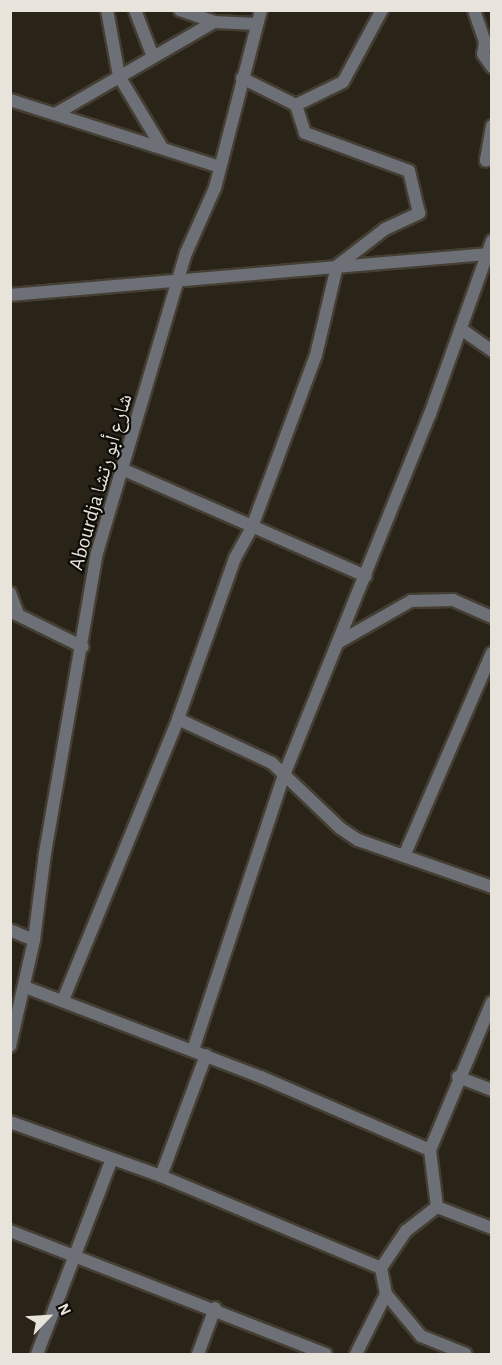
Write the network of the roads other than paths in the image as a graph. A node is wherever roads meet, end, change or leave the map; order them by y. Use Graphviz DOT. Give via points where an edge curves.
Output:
graph roads {
  1 [pos="107,10"];
  2 [pos="135,10"];
  3 [pos="180,10"];
  4 [pos="261,10"];
  5 [pos="381,10"];
  6 [pos="474,10"];
  7 [pos="214,22"];
  8 [pos="257,24"];
  9 [pos="153,57"];
  10 [pos="492,67"];
  11 [pos="119,76"];
  12 [pos="242,78"];
  13 [pos="10,99"];
  14 [pos="296,105"];
  15 [pos="57,113"];
  16 [pos="492,126"];
  17 [pos="161,146"];
  18 [pos="492,158"];
  19 [pos="220,167"];
  20 [pos="492,241"];
  21 [pos="489,255"];
  22 [pos="337,266"];
  23 [pos="178,282"];
  24 [pos="10,295"];
  25 [pos="460,329"];
  26 [pos="492,351"];
  27 [pos="124,470"];
  28 [pos="252,527"];
  29 [pos="366,576"];
  30 [pos="10,593"];
  31 [pos="14,612"];
  32 [pos="492,617"];
  33 [pos="338,642"];
  34 [pos="82,647"];
  35 [pos="492,653"];
  36 [pos="178,719"];
  37 [pos="284,775"];
  38 [pos="404,856"];
  39 [pos="492,888"];
  40 [pos="10,930"];
  41 [pos="34,940"];
  42 [pos="26,987"];
  43 [pos="63,1000"];
  44 [pos="492,1002"];
  45 [pos="10,1046"];
  46 [pos="193,1050"];
  47 [pos="206,1055"];
  48 [pos="458,1077"];
  49 [pos="492,1090"];
  50 [pos="10,1122"];
  51 [pos="430,1150"];
  52 [pos="112,1159"];
  53 [pos="161,1176"];
  54 [pos="436,1207"];
  55 [pos="492,1228"];
  56 [pos="10,1231"];
  57 [pos="76,1256"];
  58 [pos="381,1268"];
  59 [pos="386,1294"];
  60 [pos="215,1308"];
  61 [pos="37,1354"];
  62 [pos="198,1354"];
  63 [pos="326,1354"];
  64 [pos="356,1354"];
  65 [pos="466,1354"];
  1 -- 11 [label="street"];
  2 -- 9 [label="street"];
  3 -- 7 [label="street"];
  4 -- 8 [label="street, Abourdja شارع أبو رتشا"];
  5 -- 14 [label="street" via="343,82"];
  6 -- 10 [label="street" via="485,42 483,54"];
  7 -- 8 [label="street"];
  7 -- 9 [label="street"];
  8 -- 12 [label="street, Abourdja شارع أبو رتشا"];
  9 -- 11 [label="street"];
  11 -- 15 [label="street"];
  11 -- 17 [label="street"];
  12 -- 14 [label="street"];
  12 -- 19 [label="street, Abourdja شارع أبو رتشا"];
  13 -- 15 [label="street"];
  14 -- 22 [label="street" via="305,133 409,171 419,213 385,229"];
  15 -- 17 [label="street"];
  16 -- 18 [label="street" via="486,160"];
  17 -- 19 [label="street"];
  19 -- 23 [label="street, Abourdja شارع أبو رتشا"];
  20 -- 21 [label="street"];
  21 -- 22 [label="street"];
  21 -- 25 [label="street"];
  22 -- 23 [label="street"];
  22 -- 28 [label="street" via="316,355"];
  23 -- 24 [label="street"];
  23 -- 27 [label="street, Abourdja شارع أبو رتشا"];
  25 -- 26 [label="street"];
  25 -- 29 [label="street"];
  27 -- 28 [label="street"];
  27 -- 34 [label="street, Abourdja شارع أبو رتشا" via="97,553"];
  28 -- 29 [label="street"];
  28 -- 36 [label="street" via="235,558"];
  29 -- 33 [label="street"];
  30 -- 31 [label="street"];
  31 -- 34 [label="street"];
  32 -- 33 [label="street" via="453,600 411,601"];
  33 -- 37 [label="street"];
  34 -- 41 [label="street, Abourdja شارع أبو رتشا" via="45,853"];
  35 -- 38 [label="street"];
  36 -- 37 [label="street" via="260,756"];
  36 -- 43 [label="street"];
  37 -- 38 [label="street" via="340,828 358,840"];
  37 -- 46 [label="street"];
  38 -- 39 [label="street"];
  40 -- 41 [label="street"];
  41 -- 42 [label="street, Abourdja شارع أبو رتشا"];
  42 -- 43 [label="street"];
  42 -- 45 [label="street, Abourdja شارع أبو رتشا"];
  43 -- 46 [label="street"];
  44 -- 48 [label="street"];
  46 -- 47 [label="street"];
  47 -- 51 [label="street"];
  47 -- 53 [label="street"];
  48 -- 49 [label="street"];
  48 -- 51 [label="street"];
  50 -- 52 [label="street"];
  51 -- 54 [label="street"];
  52 -- 53 [label="street"];
  52 -- 57 [label="street"];
  53 -- 58 [label="street"];
  54 -- 55 [label="street"];
  54 -- 58 [label="street" via="406,1231"];
  56 -- 57 [label="street"];
  57 -- 60 [label="street"];
  57 -- 61 [label="street"];
  58 -- 59 [label="street"];
  59 -- 64 [label="street"];
  59 -- 65 [label="street" via="421,1336"];
  60 -- 62 [label="street"];
  60 -- 63 [label="street"];
}
